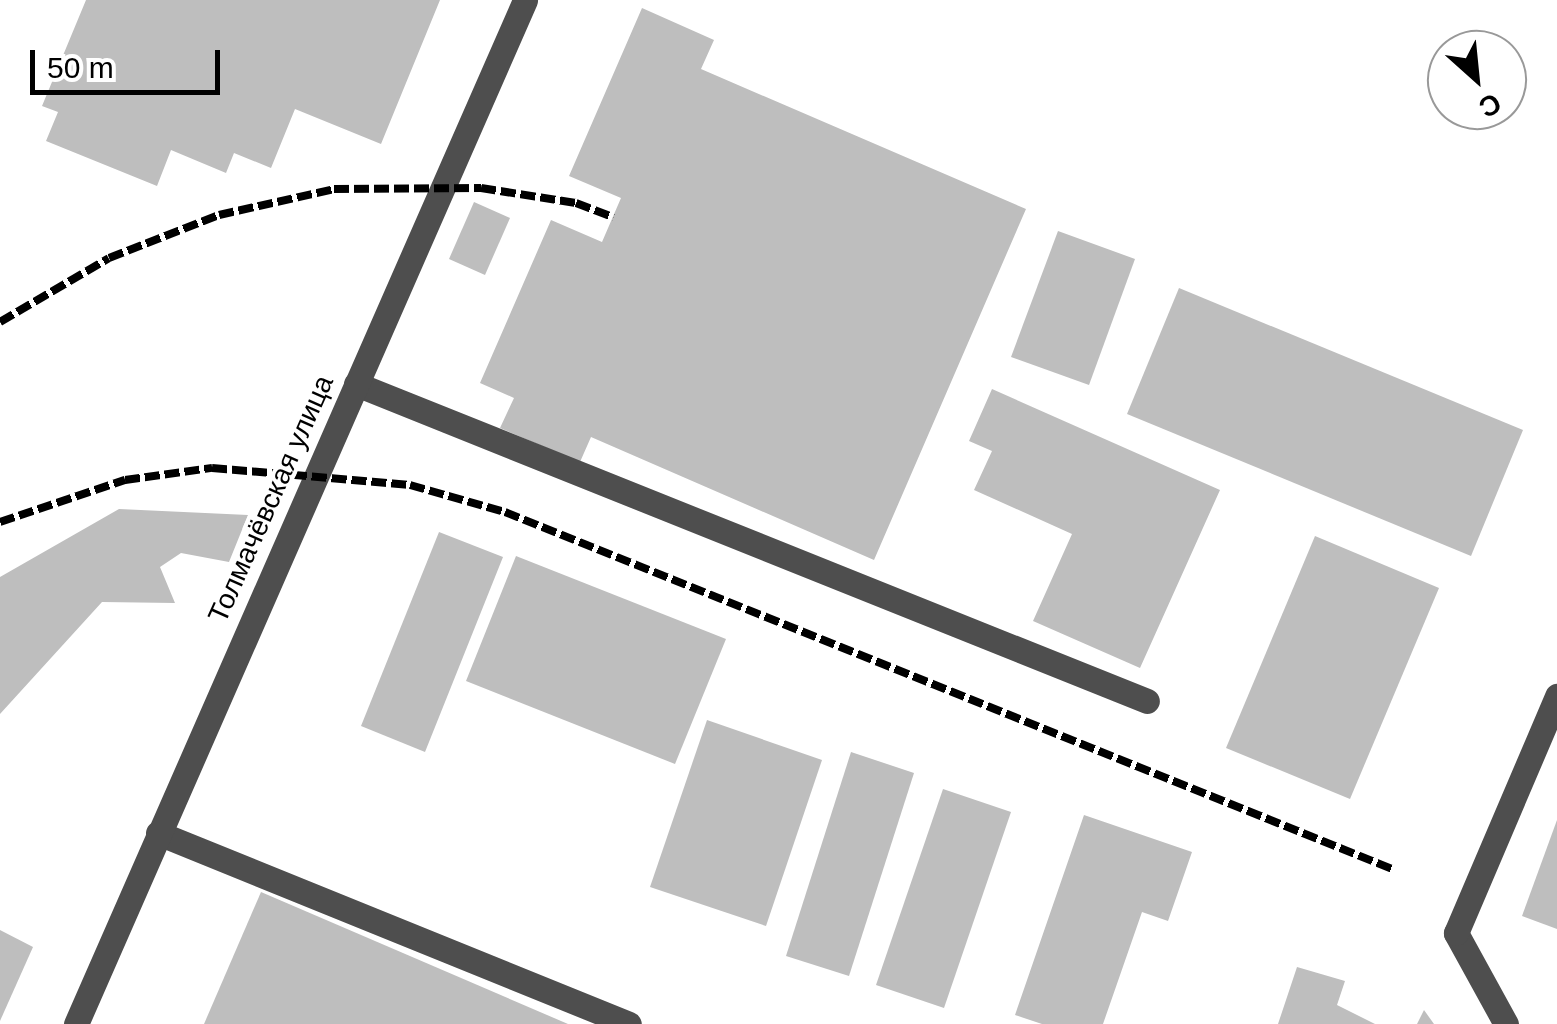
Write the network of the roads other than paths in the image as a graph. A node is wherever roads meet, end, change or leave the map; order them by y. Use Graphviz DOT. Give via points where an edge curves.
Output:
graph roads {
  1 [pos="525,0"];
  2 [pos="356,384"];
  3 [pos="1557,696"];
  4 [pos="1147,701"];
  5 [pos="158,833"];
  6 [pos="76,1024"];
  7 [pos="628,1024"];
  8 [pos="1506,1024"];
  1 -- 2 [label="street, Толмачёвская улица"];
  2 -- 4 [label="street"];
  2 -- 5 [label="street, Толмачёвская улица"];
  3 -- 8 [label="street" via="1456,934"];
  5 -- 6 [label="street, Толмачёвская улица"];
  5 -- 7 [label="street"];
}
